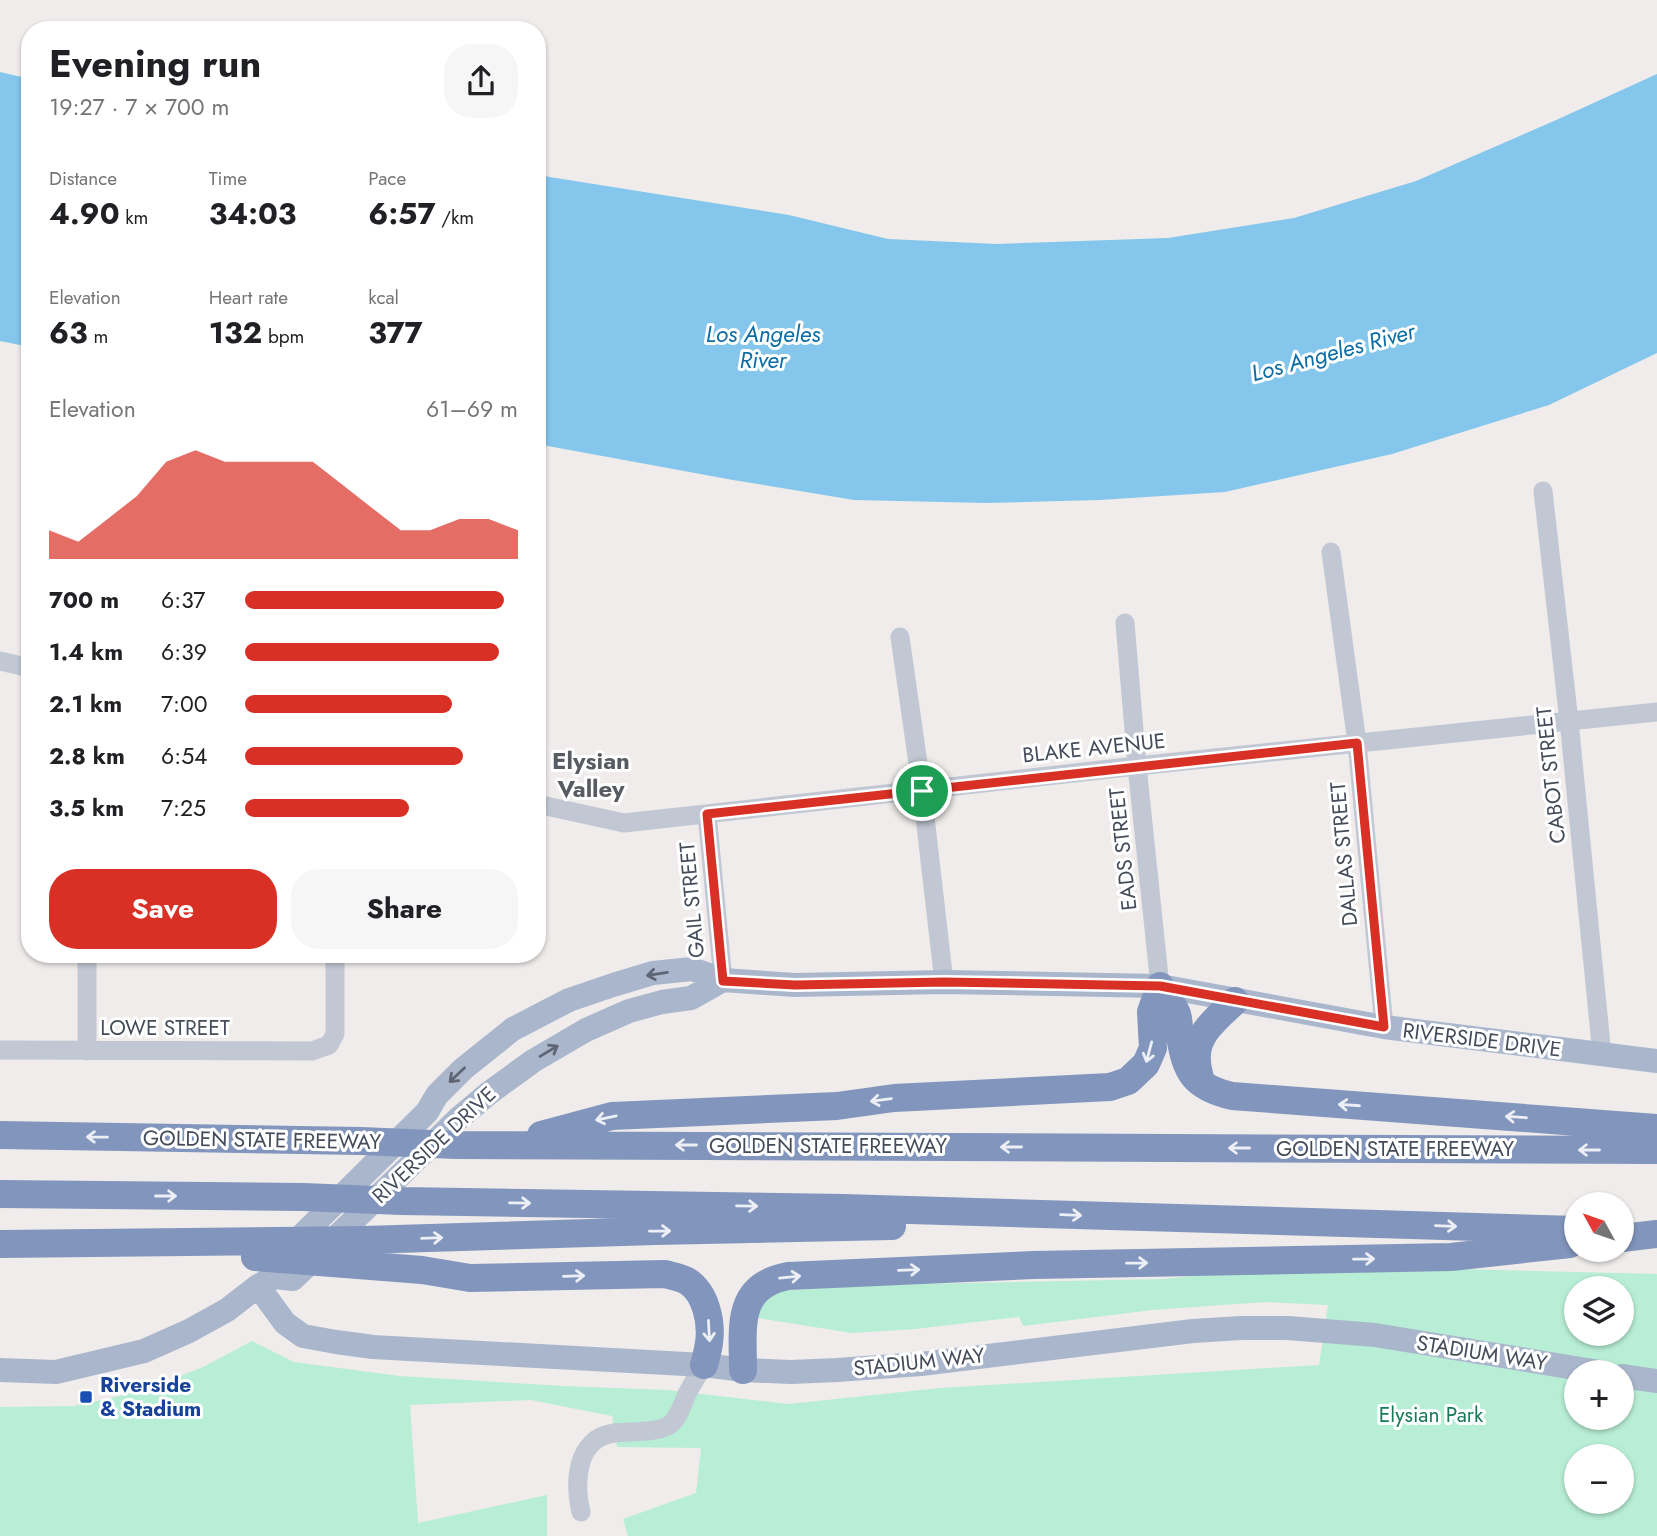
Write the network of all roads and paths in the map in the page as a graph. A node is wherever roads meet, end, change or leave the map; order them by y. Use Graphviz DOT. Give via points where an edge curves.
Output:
graph roads {
  1 [pos="1543,491"];
  2 [pos="1331,552"];
  3 [pos="1125,624"];
  4 [pos="900,637"];
  5 [pos="0,661"];
  6 [pos="21,666"];
  7 [pos="1657,712"];
  8 [pos="1569,721"];
  9 [pos="1357,743"];
  10 [pos="1137,766"];
  11 [pos="922,791"];
  12 [pos="546,806"];
  13 [pos="707,814"];
  14 [pos="87,963"];
  15 [pos="335,963"];
  16 [pos="723,981"];
  17 [pos="944,982"];
  18 [pos="1160,986"];
  19 [pos="1235,1001"];
  20 [pos="1384,1027"];
  21 [pos="0,1050"];
  22 [pos="87,1051"];
  23 [pos="1602,1055"];
  24 [pos="1657,1061"];
  25 [pos="1202,1084"];
  26 [pos="1657,1128"];
  27 [pos="0,1135"];
  28 [pos="507,1144"];
  29 [pos="1657,1150"];
  30 [pos="0,1194"];
  31 [pos="1003,1214"];
  32 [pos="1564,1230"];
  33 [pos="1634,1232"];
  34 [pos="1657,1233"];
  35 [pos="1634,1236"];
  36 [pos="0,1244"];
  37 [pos="1564,1244"];
  38 [pos="249,1249"];
  39 [pos="0,1255"];
  40 [pos="266,1282"];
  41 [pos="704,1366"];
  42 [pos="1564,1366"];
  43 [pos="0,1370"];
  44 [pos="743,1370"];
  45 [pos="1634,1378"];
  46 [pos="1657,1381"];
  47 [pos="581,1512"];
  1 -- 8 [label="street, CABOT STREET"];
  2 -- 9 [label="street, DALLAS STREET"];
  3 -- 10 [label="street, EADS STREET"];
  4 -- 11 [label="street"];
  5 -- 6 [label="street"];
  7 -- 8 [label="street, BLAKE AVENUE"];
  8 -- 9 [label="street, BLAKE AVENUE"];
  8 -- 23 [label="street, CABOT STREET"];
  9 -- 10 [label="street, BLAKE AVENUE"];
  9 -- 20 [label="street, DALLAS STREET"];
  10 -- 11 [label="street, BLAKE AVENUE"];
  10 -- 18 [label="street, EADS STREET"];
  11 -- 13 [label="street, BLAKE AVENUE"];
  11 -- 17 [label="street"];
  12 -- 13 [label="street, BLAKE AVENUE" via="624,823"];
  13 -- 16 [label="street, GAIL STREET"];
  14 -- 22 [label="street"];
  15 -- 22 [label="street, LOWE STREET" via="335,1034 329,1045 312,1051"];
  16 -- 17 [label="main road, RIVERSIDE DRIVE" via="795,985"];
  40 -- 16 [label="main road, RIVERSIDE DRIVE, one-way" via="293,1279 458,1119 533,1061 629,1011 691,998"];
  16 -- 40 [label="main road, RIVERSIDE DRIVE, one-way" via="692,969 653,973 569,1000 513,1029 437,1095 426,1112 274,1263"];
  17 -- 18 [label="main road, RIVERSIDE DRIVE"];
  18 -- 19 [label="main road, RIVERSIDE DRIVE"];
  18 -- 25 [label="highway" via="1177,1013 1183,1058"];
  18 -- 28 [label="highway, one-way" via="1151,1012 1153,1048 1146,1064 1128,1081 1110,1087 612,1116"];
  19 -- 20 [label="main road, RIVERSIDE DRIVE"];
  19 -- 25 [label="highway" via="1198,1046"];
  20 -- 23 [label="main road, RIVERSIDE DRIVE"];
  21 -- 22 [label="street, LOWE STREET"];
  23 -- 24 [label="main road, RIVERSIDE DRIVE"];
  26 -- 25 [label="highway, one-way" via="1232,1096"];
  28 -- 27 [label="highway, GOLDEN STATE FREEWAY, one-way"];
  29 -- 28 [label="highway, GOLDEN STATE FREEWAY, one-way"];
  30 -- 31 [label="highway, one-way"];
  31 -- 32 [label="highway, one-way"];
  38 -- 31 [label="highway, one-way" via="364,1240 881,1228"];
  33 -- 34 [label="highway"];
  34 -- 35 [label="highway"];
  36 -- 38 [label="highway"];
  44 -- 37 [label="highway, one-way" via="743,1319 748,1303 772,1279 788,1276 1034,1265 1451,1257"];
  38 -- 39 [label="highway"];
  38 -- 41 [label="highway, one-way" via="470,1278 665,1273 684,1279 701,1297 710,1334"];
  40 -- 41 [label="main road, STADIUM WAY" via="285,1323 303,1336 373,1347"];
  40 -- 43 [label="main road, RIVERSIDE DRIVE" via="227,1310 144,1350 57,1372"];
  41 -- 44 [label="main road, STADIUM WAY"];
  41 -- 47 [label="street" via="669,1425 600,1436 590,1445 578,1472"];
  42 -- 44 [label="main road, STADIUM WAY" via="1375,1335 1241,1328 921,1364 791,1372"];
  45 -- 46 [label="main road"];
}
